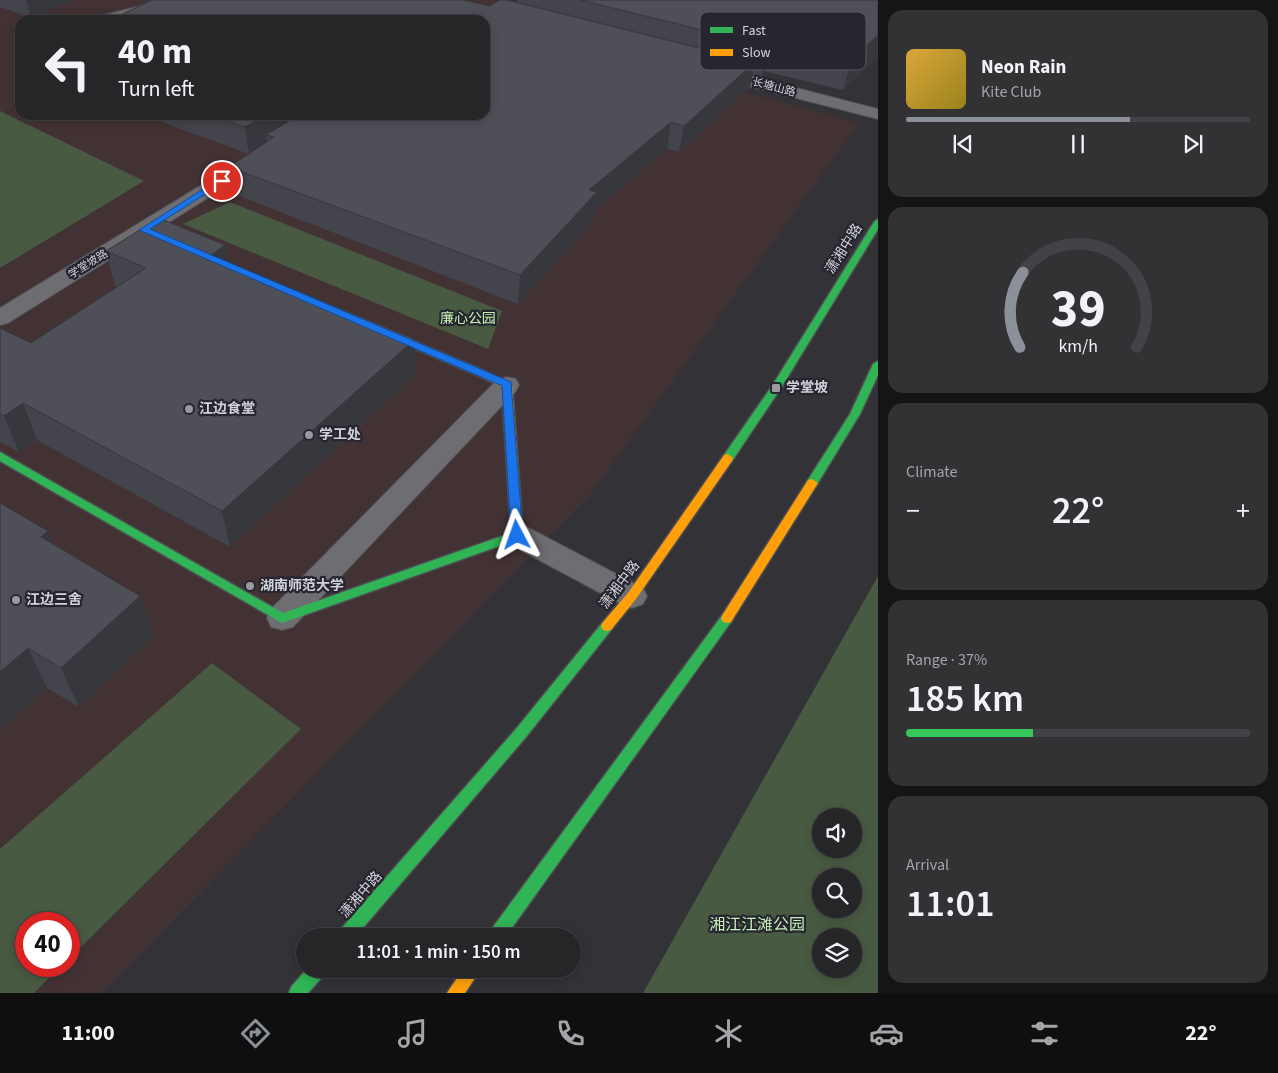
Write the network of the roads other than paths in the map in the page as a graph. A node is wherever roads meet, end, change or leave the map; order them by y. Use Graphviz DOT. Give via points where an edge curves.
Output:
graph roads {
  1 [pos="180,0"];
  2 [pos="120,15"];
  3 [pos="708,70"];
  4 [pos="878,114"];
  5 [pos="315,120"];
  6 [pos="878,222"];
  7 [pos="0,318"];
  8 [pos="371,326"];
  9 [pos="878,364"];
  10 [pos="507,384"];
  11 [pos="0,456"];
  12 [pos="517,535"];
  13 [pos="632,596"];
  14 [pos="282,618"];
  15 [pos="353,928"];
  16 [pos="503,928"];
  17 [pos="310,978"];
  18 [pos="466,978"];
  19 [pos="297,993"];
  20 [pos="455,993"];
  1 -- 2 [label="lane"];
  3 -- 4 [label="street, 长塘山路"];
  5 -- 7 [label="street, 学堂坡路" via="292,129 148,231"];
  6 -- 13 [label="main road, 潇湘中路" via="776,388"];
  8 -- 10 [label="main road"];
  9 -- 16 [label="main road" via="854,414 718,633"];
  10 -- 12 [label="main road"];
  10 -- 14 [label="street"];
  11 -- 14 [label="main road"];
  12 -- 13 [label="street"];
  12 -- 14 [label="main road"];
  13 -- 15 [label="main road, 潇湘中路" via="521,733"];
  17 -- 19 [label="main road"];
  18 -- 20 [label="main road"];
}
